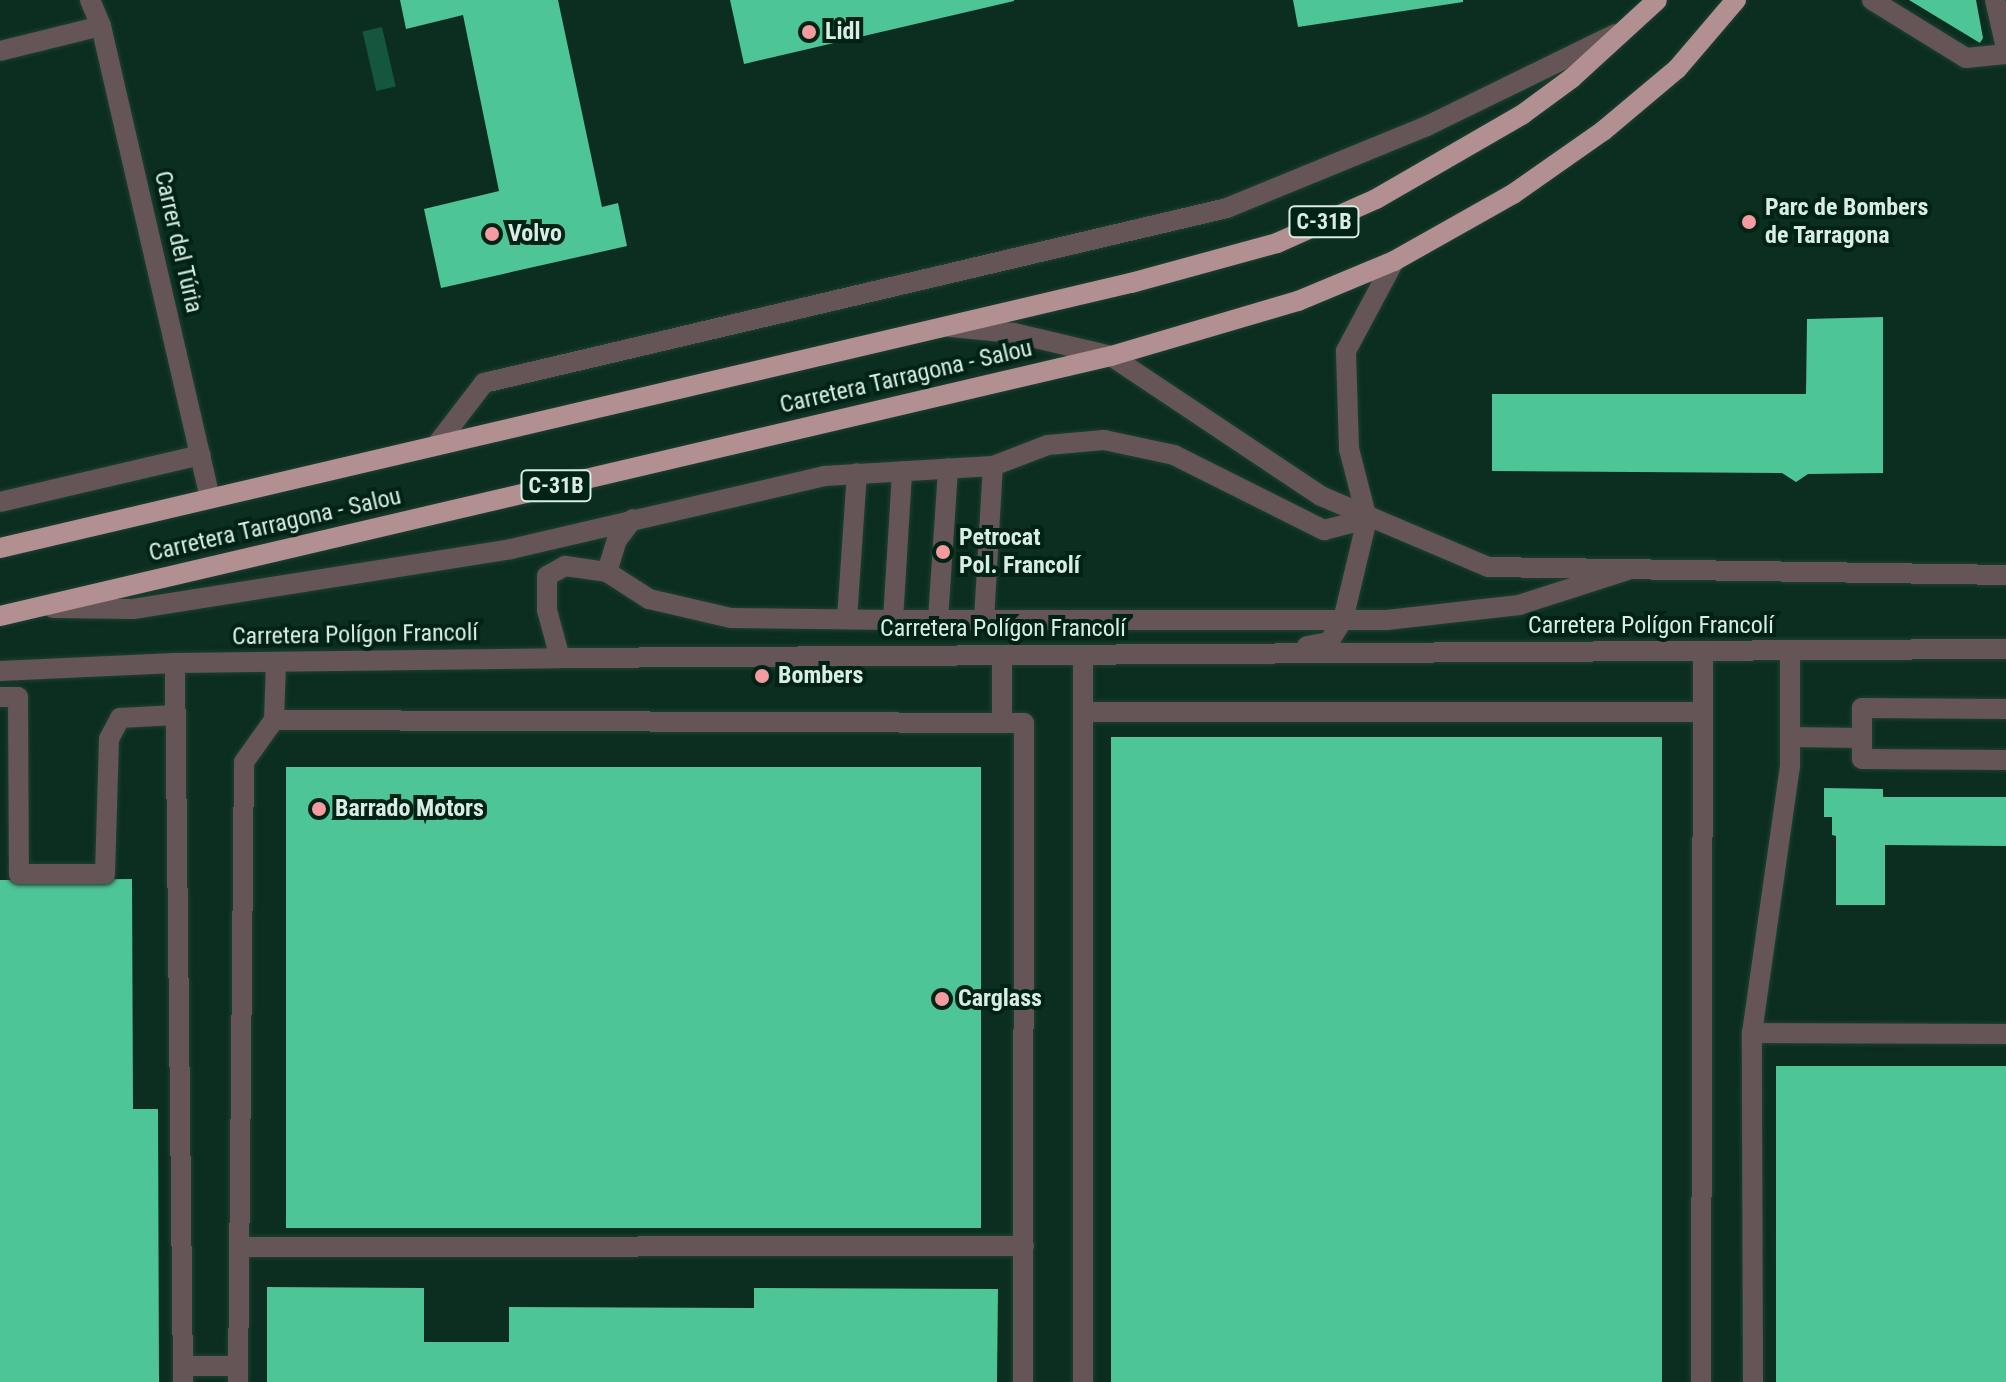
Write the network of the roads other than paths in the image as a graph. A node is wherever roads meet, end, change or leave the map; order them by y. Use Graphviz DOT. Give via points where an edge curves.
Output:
graph roads {
  1 [pos="90,0"];
  2 [pos="1657,0"];
  3 [pos="1736,0"];
  4 [pos="1872,0"];
  5 [pos="1995,0"];
  6 [pos="101,26"];
  7 [pos="1620,32"];
  8 [pos="0,51"];
  9 [pos="2006,51"];
  10 [pos="1394,261"];
  11 [pos="934,325"];
  12 [pos="1111,356"];
  13 [pos="438,443"];
  14 [pos="201,455"];
  15 [pos="993,466"];
  16 [pos="948,468"];
  17 [pos="902,471"];
  18 [pos="857,473"];
  19 [pos="210,498"];
  20 [pos="0,502"];
  21 [pos="633,519"];
  22 [pos="1367,519"];
  23 [pos="0,548"];
  24 [pos="1628,570"];
  25 [pos="607,572"];
  26 [pos="2006,575"];
  27 [pos="38,607"];
  28 [pos="0,616"];
  29 [pos="847,619"];
  30 [pos="893,620"];
  31 [pos="938,620"];
  32 [pos="984,620"];
  33 [pos="1343,620"];
  34 [pos="2006,649"];
  35 [pos="1790,651"];
  36 [pos="1703,652"];
  37 [pos="1259,654"];
  38 [pos="1002,655"];
  39 [pos="1083,655"];
  40 [pos="560,658"];
  41 [pos="175,663"];
  42 [pos="276,663"];
  43 [pos="0,671"];
  44 [pos="0,697"];
  45 [pos="2006,709"];
  46 [pos="1083,712"];
  47 [pos="1703,712"];
  48 [pos="176,715"];
  49 [pos="274,720"];
  50 [pos="1002,723"];
  51 [pos="1790,737"];
  52 [pos="1862,738"];
  53 [pos="2006,760"];
  54 [pos="1752,1033"];
  55 [pos="2006,1034"];
  56 [pos="1024,1246"];
  57 [pos="239,1247"];
  58 [pos="183,1374"];
  59 [pos="238,1374"];
  60 [pos="1023,1382"];
  61 [pos="1083,1382"];
  62 [pos="1701,1382"];
  63 [pos="1753,1382"];
  1 -- 6 [label="street, Carrer del Túria"];
  2 -- 7 [label="main road, Carretera Tarragona - Salou / C-31B"];
  3 -- 10 [label="main road, Carretera Tarragona - Salou / C-31B" via="1677,69 1603,131 1513,194"];
  4 -- 9 [label="street" via="1966,58"];
  5 -- 9 [label="street"];
  6 -- 8 [label="street"];
  6 -- 14 [label="street, Carrer del Túria"];
  7 -- 11 [label="main road, Carretera Tarragona - Salou / C-31B" via="1523,114 1376,199 1277,243 1131,283"];
  7 -- 13 [label="street" via="1427,126 1227,208 484,383"];
  10 -- 12 [label="main road, Carretera Tarragona - Salou / C-31B" via="1298,301"];
  10 -- 22 [label="street" via="1346,351 1349,449"];
  11 -- 12 [label="street" via="1014,333"];
  11 -- 13 [label="main road, Carretera Tarragona - Salou / C-31B"];
  12 -- 22 [label="street" via="1321,496"];
  12 -- 27 [label="main road, Carretera Tarragona - Salou / C-31B"];
  13 -- 19 [label="main road, Carretera Tarragona - Salou / C-31B"];
  14 -- 19 [label="street, Carrer del Túria"];
  14 -- 20 [label="street"];
  15 -- 16 [label="street"];
  15 -- 22 [label="street" via="1048,445 1104,440 1174,455 1324,530"];
  15 -- 32 [label="street"];
  16 -- 17 [label="street"];
  16 -- 31 [label="street"];
  17 -- 18 [label="street"];
  17 -- 30 [label="street"];
  18 -- 21 [label="street"];
  18 -- 29 [label="street"];
  19 -- 23 [label="main road, Carretera Tarragona - Salou / C-31B"];
  21 -- 25 [label="street" via="617,540"];
  21 -- 27 [label="street" via="511,549 133,609"];
  22 -- 24 [label="street" via="1488,567"];
  22 -- 33 [label="street"];
  24 -- 26 [label="street"];
  24 -- 33 [label="street" via="1519,605"];
  25 -- 29 [label="street" via="649,599 731,618"];
  25 -- 40 [label="street" via="565,566 547,576 547,610"];
  27 -- 28 [label="main road, Carretera Tarragona - Salou / C-31B"];
  29 -- 30 [label="street"];
  30 -- 31 [label="street"];
  31 -- 32 [label="street"];
  32 -- 33 [label="street"];
  33 -- 37 [label="street" via="1329,642"];
  34 -- 35 [label="street, Carretera Polígon Francolí"];
  35 -- 36 [label="street, Carretera Polígon Francolí"];
  35 -- 51 [label="street"];
  36 -- 37 [label="street, Carretera Polígon Francolí"];
  36 -- 47 [label="street"];
  37 -- 39 [label="street, Carretera Polígon Francolí"];
  38 -- 39 [label="street, Carretera Polígon Francolí"];
  38 -- 40 [label="street, Carretera Polígon Francolí"];
  38 -- 50 [label="street"];
  39 -- 46 [label="street"];
  40 -- 42 [label="street, Carretera Polígon Francolí"];
  41 -- 42 [label="street, Carretera Polígon Francolí"];
  41 -- 43 [label="street, Carretera Polígon Francolí"];
  41 -- 48 [label="street"];
  42 -- 49 [label="street"];
  44 -- 48 [label="street" via="18,697 19,874 105,874 109,739 120,718"];
  45 -- 52 [label="street" via="1862,708"];
  46 -- 47 [label="street"];
  46 -- 61 [label="street"];
  47 -- 62 [label="street"];
  48 -- 58 [label="street"];
  49 -- 50 [label="street"];
  49 -- 57 [label="street" via="244,762"];
  50 -- 56 [label="street" via="1024,723"];
  51 -- 52 [label="street"];
  51 -- 54 [label="street"];
  52 -- 53 [label="street" via="1862,759"];
  54 -- 55 [label="street"];
  54 -- 63 [label="street"];
  56 -- 57 [label="street"];
  56 -- 60 [label="street"];
  57 -- 59 [label="street"];
  58 -- 59 [label="street"];
}
